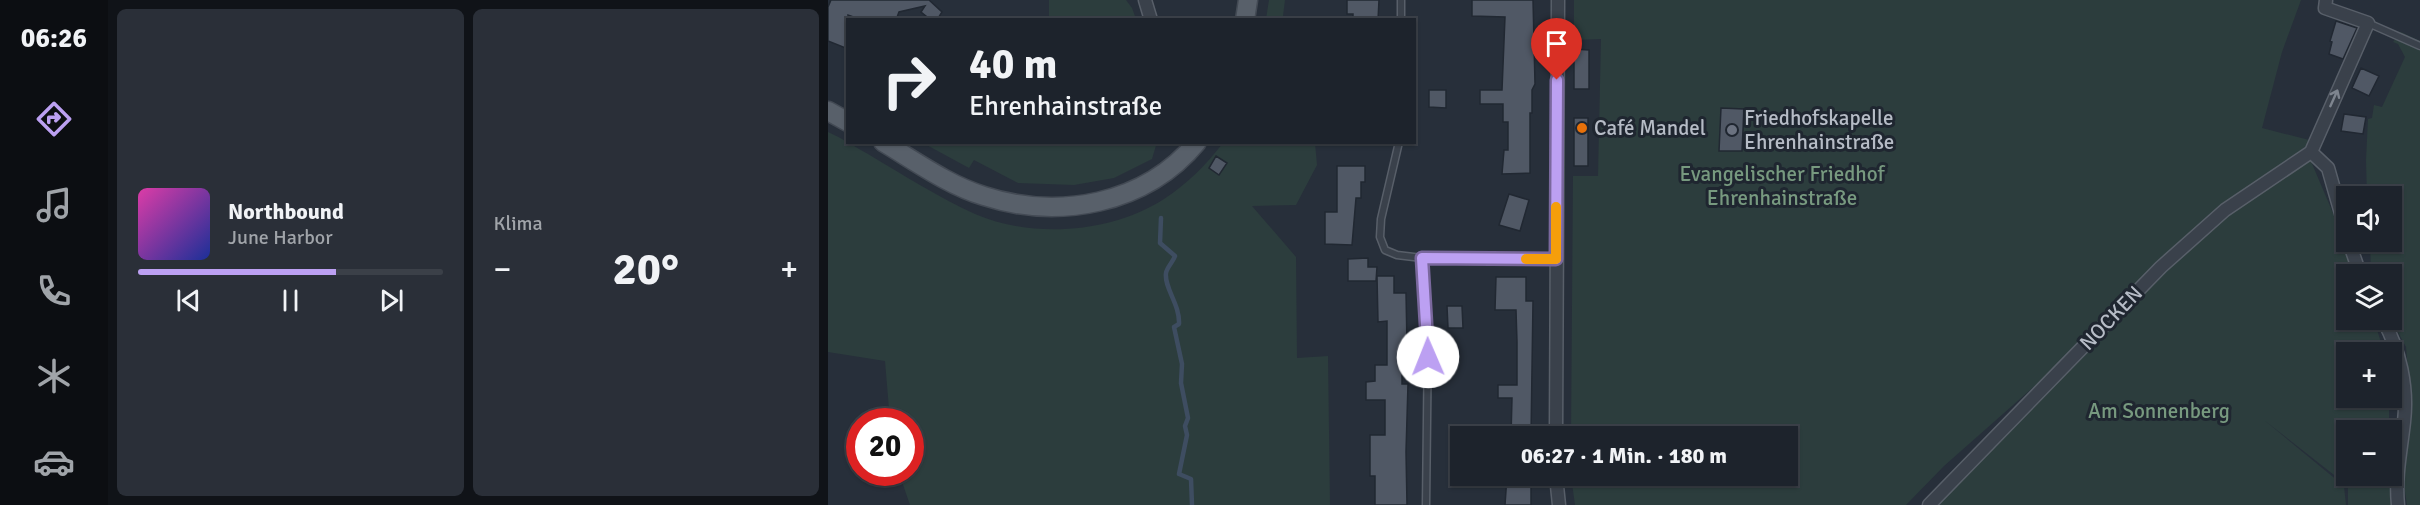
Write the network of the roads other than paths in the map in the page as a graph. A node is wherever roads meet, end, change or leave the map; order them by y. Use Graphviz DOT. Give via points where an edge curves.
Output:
graph roads {
  1 [pos="1145,0"];
  2 [pos="1248,0"];
  3 [pos="1401,0"];
  4 [pos="1558,0"];
  5 [pos="2326,0"];
  6 [pos="1150,18"];
  7 [pos="1245,18"];
  8 [pos="1401,18"];
  9 [pos="2368,23"];
  10 [pos="2420,46"];
  11 [pos="887,144"];
  12 [pos="1399,144"];
  13 [pos="1192,145"];
  14 [pos="2310,152"];
  15 [pos="2336,196"];
  16 [pos="1422,258"];
  17 [pos="1556,259"];
  18 [pos="2388,330"];
  19 [pos="1556,426"];
  20 [pos="1557,486"];
  21 [pos="1426,505"];
  22 [pos="1559,505"];
  23 [pos="1929,505"];
  24 [pos="2398,505"];
  1 -- 6 [label="street"];
  2 -- 7 [label="main road"];
  3 -- 8 [label="lane"];
  4 -- 17 [label="street"];
  5 -- 9 [label="street" via="2325,8"];
  9 -- 10 [label="lane"];
  14 -- 9 [label="street, one-way"];
  11 -- 13 [label="main road" via="984,196 1053,208 1099,202 1130,192 1156,179"];
  12 -- 16 [label="lane" via="1380,237 1385,249 1397,255"];
  14 -- 15 [label="street" via="2328,168"];
  14 -- 23 [label="street, NOCKEN" via="2225,210 2161,267"];
  16 -- 17 [label="lane"];
  16 -- 21 [label="lane" via="1428,336"];
  17 -- 19 [label="street"];
  18 -- 24 [label="street" via="2406,404 2396,488"];
  20 -- 22 [label="street"];
}
